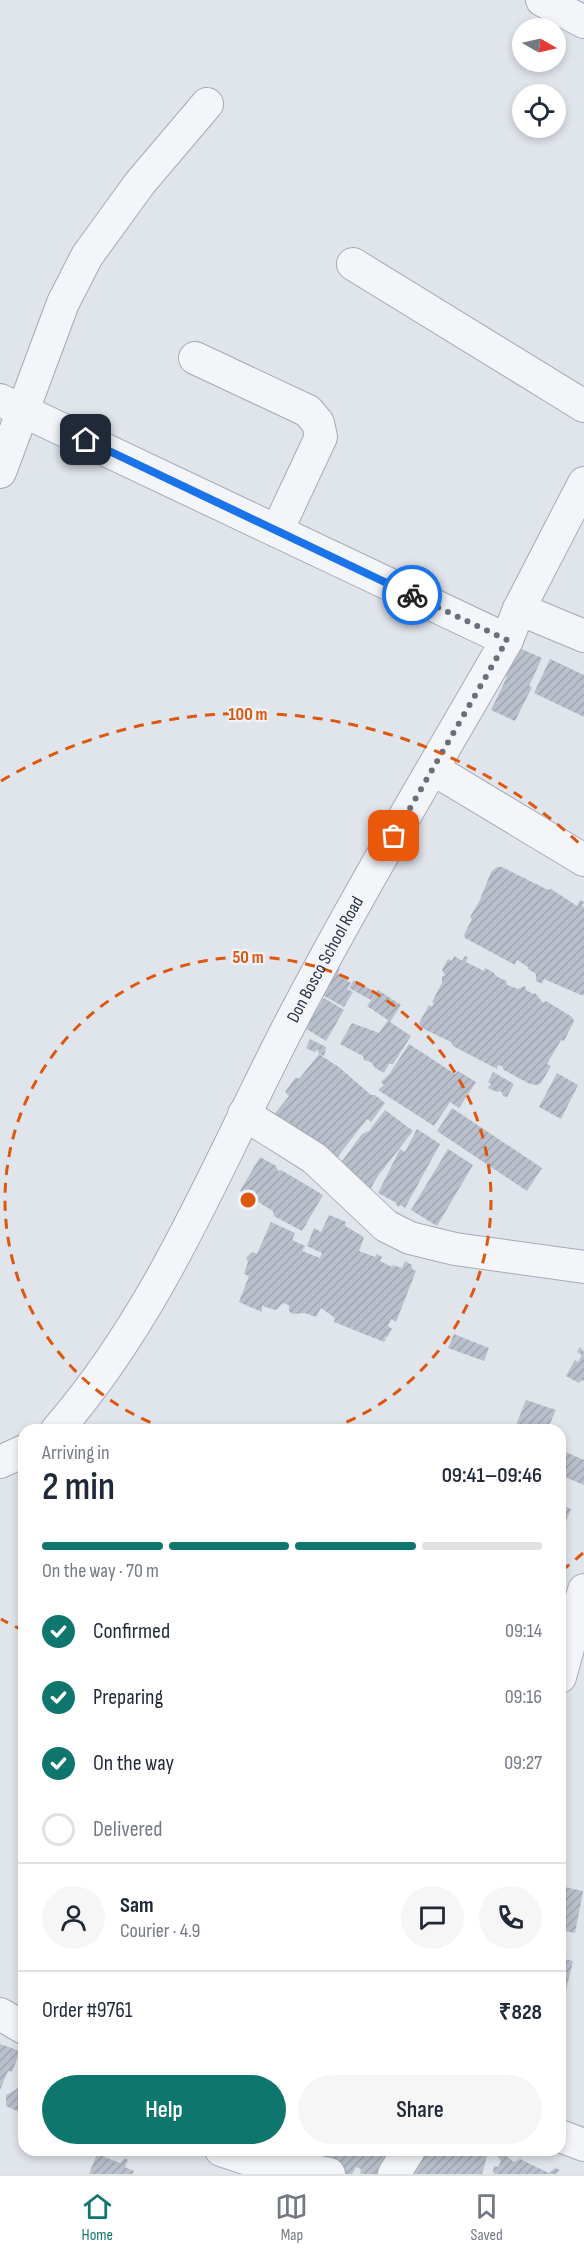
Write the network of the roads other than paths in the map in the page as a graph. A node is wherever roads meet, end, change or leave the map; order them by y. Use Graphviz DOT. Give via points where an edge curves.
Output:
graph roads {
  1 [pos="542,0"];
  2 [pos="584,22"];
  3 [pos="207,104"];
  4 [pos="353,264"];
  5 [pos="195,358"];
  6 [pos="11,405"];
  7 [pos="584,405"];
  8 [pos="0,472"];
  9 [pos="584,483"];
  10 [pos="277,531"];
  11 [pos="519,609"];
  12 [pos="584,636"];
  13 [pos="507,640"];
  14 [pos="433,769"];
  15 [pos="584,860"];
  16 [pos="244,1114"];
  17 [pos="584,1268"];
  18 [pos="62,1424"];
  19 [pos="18,1454"];
  20 [pos="0,1462"];
  21 [pos="584,1590"];
  22 [pos="566,1655"];
  23 [pos="0,2014"];
  24 [pos="18,2024"];
  25 [pos="566,2138"];
  26 [pos="584,2145"];
  27 [pos="239,2156"];
  28 [pos="405,2156"];
  29 [pos="329,2174"];
  30 [pos="394,2174"];
  1 -- 2 [label="street"];
  3 -- 6 [label="street" via="140,183 87,255"];
  4 -- 7 [label="street"];
  5 -- 10 [label="street" via="308,411 318,423 321,437"];
  6 -- 8 [label="street"];
  6 -- 10 [label="street"];
  9 -- 11 [label="street, Don Bosco School Road"];
  10 -- 13 [label="street"];
  11 -- 12 [label="street"];
  11 -- 13 [label="street, Don Bosco School Road"];
  13 -- 14 [label="street, Don Bosco School Road"];
  14 -- 15 [label="street"];
  14 -- 16 [label="street, Don Bosco School Road" via="293,1017"];
  16 -- 17 [label="street" via="314,1158 386,1226 410,1238 455,1249"];
  16 -- 18 [label="street, Don Bosco School Road" via="185,1237 143,1311 111,1362"];
  19 -- 20 [label="street"];
  21 -- 22 [label="street"];
  23 -- 24 [label="street"];
  25 -- 26 [label="street"];
  27 -- 29 [label="street"];
  28 -- 30 [label="street"];
}
